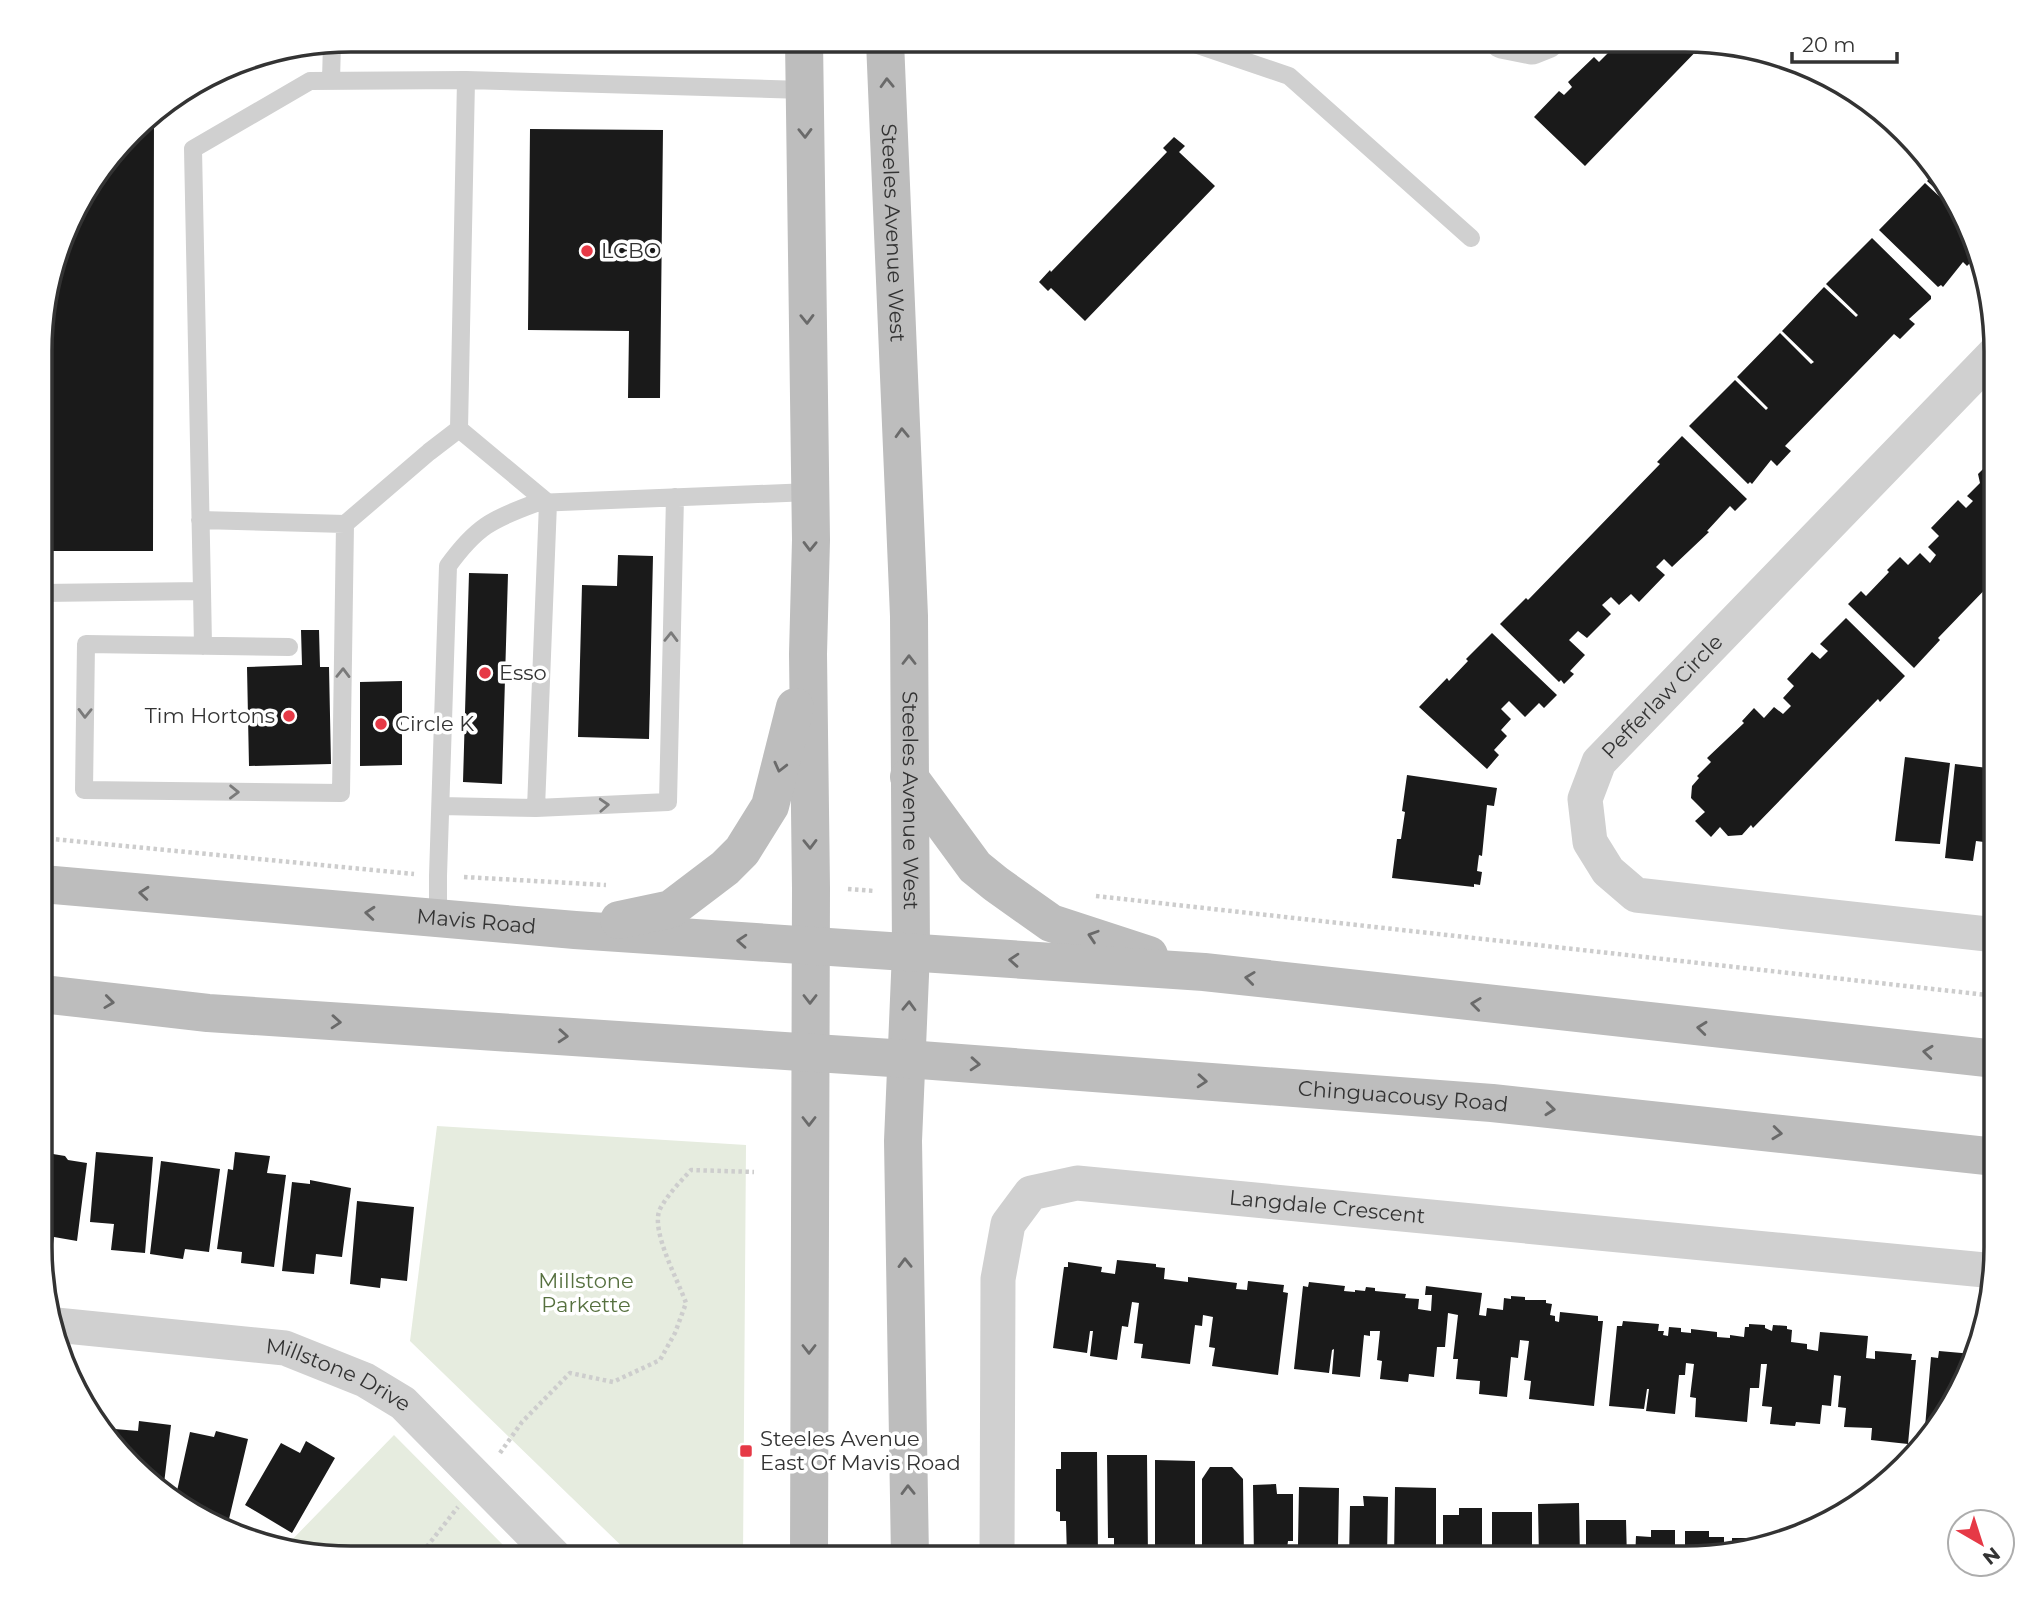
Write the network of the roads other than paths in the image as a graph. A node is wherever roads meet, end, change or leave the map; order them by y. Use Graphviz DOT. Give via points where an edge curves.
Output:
graph roads {
  1 [pos="804,52"];
  2 [pos="886,52"];
  3 [pos="1218,52"];
  4 [pos="332,53"];
  5 [pos="331,80"];
  6 [pos="466,80"];
  7 [pos="804,90"];
  8 [pos="1471,238"];
  9 [pos="1984,369"];
  10 [pos="459,429"];
  11 [pos="810,492"];
  12 [pos="675,498"];
  13 [pos="548,503"];
  14 [pos="200,520"];
  15 [pos="345,524"];
  16 [pos="202,591"];
  17 [pos="52,593"];
  18 [pos="203,646"];
  19 [pos="289,647"];
  20 [pos="808,654"];
  21 [pos="909,777"];
  22 [pos="441,806"];
  23 [pos="536,808"];
  24 [pos="52,885"];
  25 [pos="438,919"];
  26 [pos="575,930"];
  27 [pos="1984,934"];
  28 [pos="810,946"];
  29 [pos="911,952"];
  30 [pos="1204,972"];
  31 [pos="52,995"];
  32 [pos="810,1053"];
  33 [pos="1984,1058"];
  34 [pos="907,1059"];
  35 [pos="1984,1156"];
  36 [pos="1984,1270"];
  37 [pos="63,1326"];
  38 [pos="544,1546"];
  39 [pos="809,1546"];
  40 [pos="909,1546"];
  41 [pos="997,1546"];
  1 -- 7 [label="main road"];
  21 -- 2 [label="main road, Steeles Avenue West, one-way" via="909,616"];
  3 -- 8 [label="lane" via="1289,76"];
  4 -- 5 [label="lane"];
  5 -- 6 [label="lane"];
  5 -- 14 [label="lane" via="310,81 193,149"];
  6 -- 7 [label="lane"];
  6 -- 10 [label="lane"];
  7 -- 11 [label="main road, one-way"];
  9 -- 27 [label="street, Pefferlaw Circle" via="1599,762 1585,799 1590,842 1608,871 1636,895"];
  10 -- 13 [label="lane"];
  10 -- 15 [label="lane"];
  11 -- 12 [label="lane"];
  11 -- 20 [label="main road, one-way"];
  12 -- 13 [label="lane"];
  23 -- 12 [label="lane, one-way" via="668,802"];
  13 -- 22 [label="lane" via="498,517 466,541 448,566"];
  13 -- 23 [label="lane"];
  14 -- 15 [label="lane"];
  14 -- 16 [label="lane"];
  18 -- 15 [label="lane, one-way" via="86,644 84,790 341,793"];
  16 -- 17 [label="lane"];
  16 -- 18 [label="lane"];
  18 -- 19 [label="lane"];
  20 -- 26 [label="main road, one-way" via="770,806 742,851 671,909"];
  20 -- 28 [label="main road, one-way"];
  21 -- 29 [label="main road, Steeles Avenue West"];
  30 -- 21 [label="main road, one-way" via="1051,923 975,867"];
  22 -- 23 [label="lane"];
  22 -- 25 [label="lane"];
  25 -- 24 [label="main road, Mavis Road, one-way"];
  25 -- 26 [label="main road, Mavis Road"];
  28 -- 26 [label="main road, Mavis Road, one-way"];
  28 -- 29 [label="main road, Mavis Road"];
  28 -- 32 [label="main road, one-way"];
  30 -- 29 [label="main road, one-way"];
  34 -- 29 [label="main road, Steeles Avenue West, one-way"];
  33 -- 30 [label="main road, one-way"];
  31 -- 32 [label="main road, one-way" via="208,1013"];
  32 -- 34 [label="main road, Chinguacousy Road"];
  32 -- 39 [label="main road, one-way"];
  34 -- 35 [label="main road, Chinguacousy Road, one-way" via="1492,1103"];
  40 -- 34 [label="main road, Steeles Avenue West, one-way" via="903,1141"];
  36 -- 41 [label="street, Langdale Crescent" via="1077,1183 1031,1193 1008,1224 998,1279"];
  37 -- 38 [label="street, Millstone Drive" via="285,1348 365,1380 403,1404"];
}
